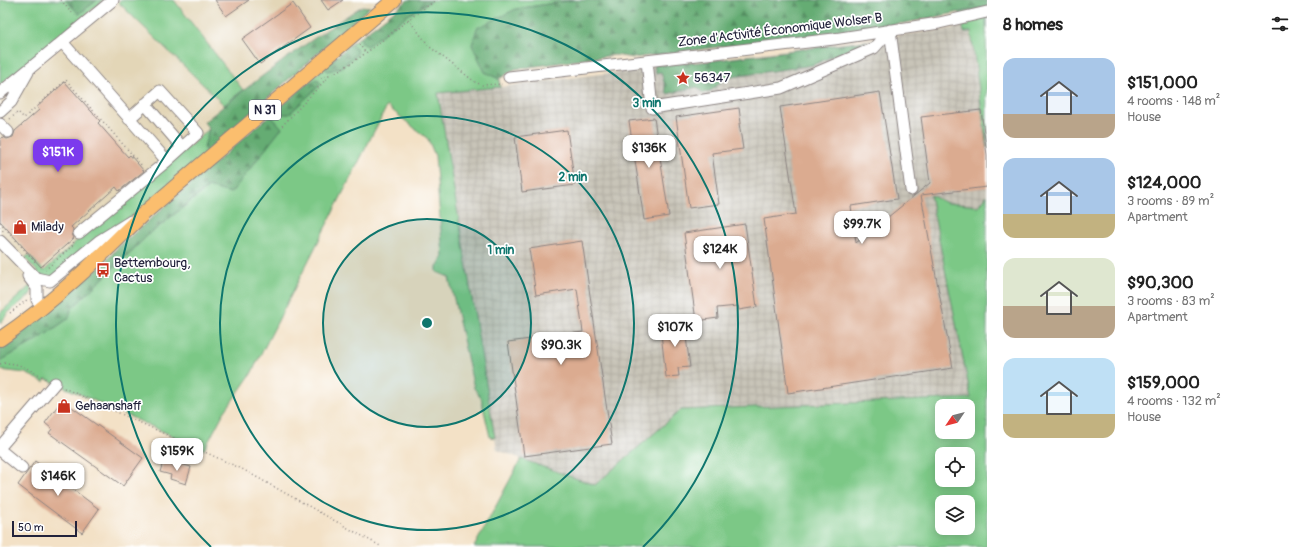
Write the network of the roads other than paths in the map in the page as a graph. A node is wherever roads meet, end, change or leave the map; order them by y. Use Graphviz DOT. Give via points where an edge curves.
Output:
graph roads {
  1 [pos="112,0"];
  2 [pos="394,0"];
  3 [pos="987,12"];
  4 [pos="890,30"];
  5 [pos="62,42"];
  6 [pos="647,61"];
  7 [pos="30,68"];
  8 [pos="510,77"];
  9 [pos="15,80"];
  10 [pos="0,93"];
  11 [pos="145,104"];
  12 [pos="0,106"];
  13 [pos="0,112"];
  14 [pos="129,118"];
  15 [pos="182,147"];
  16 [pos="167,161"];
  17 [pos="911,190"];
  18 [pos="142,215"];
  19 [pos="79,233"];
  20 [pos="0,241"];
  21 [pos="16,260"];
  22 [pos="33,299"];
  23 [pos="0,329"];
  24 [pos="0,335"];
  25 [pos="0,339"];
  26 [pos="55,383"];
  27 [pos="0,447"];
  28 [pos="0,450"];
  29 [pos="22,468"];
  1 -- 5 [label="street"];
  2 -- 18 [label="main road, N 31"];
  3 -- 4 [label="street, Zone d'Activité Économique Wolser B" via="939,23"];
  4 -- 6 [label="street, Zone d'Activité Économique Wolser B"];
  4 -- 6 [label="street" via="874,48 781,88 652,108"];
  4 -- 17 [label="street"];
  5 -- 7 [label="street"];
  5 -- 14 [label="street"];
  6 -- 8 [label="street, Zone d'Activité Économique Wolser B"];
  7 -- 9 [label="street"];
  7 -- 13 [label="street" via="11,102"];
  9 -- 10 [label="street"];
  9 -- 12 [label="street"];
  11 -- 14 [label="street"];
  11 -- 15 [label="street"];
  11 -- 15 [label="street" via="160,91 198,133"];
  14 -- 16 [label="street"];
  15 -- 16 [label="street"];
  16 -- 19 [label="street"];
  18 -- 21 [label="street" via="99,241 50,281 36,278"];
  18 -- 22 [label="main road, N 31"];
  18 -- 25 [label="main road, N 31" via="67,285"];
  20 -- 21 [label="street"];
  21 -- 22 [label="street" via="37,288"];
  22 -- 23 [label="main road, N 31"];
  22 -- 24 [label="main road" via="31,311"];
  26 -- 27 [label="street"];
  28 -- 29 [label="street"];
}
